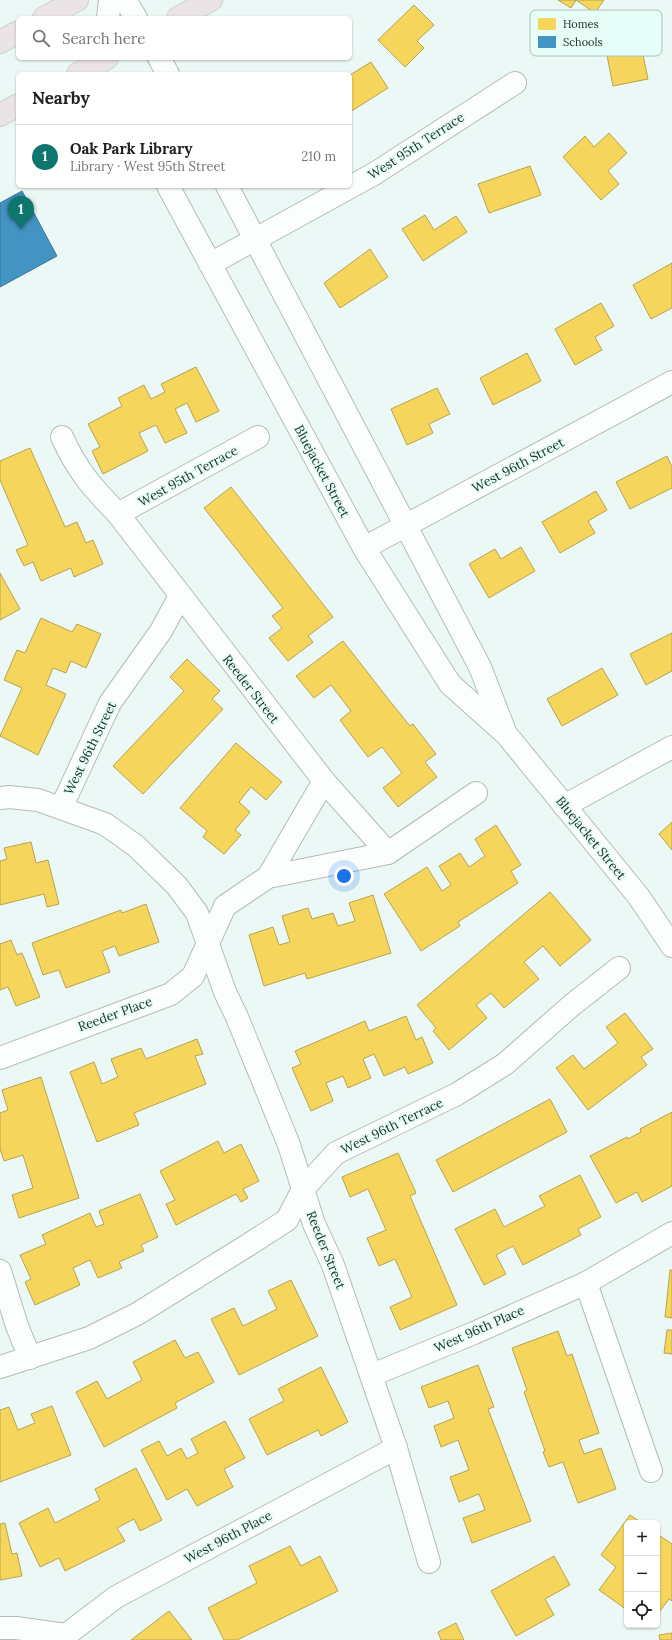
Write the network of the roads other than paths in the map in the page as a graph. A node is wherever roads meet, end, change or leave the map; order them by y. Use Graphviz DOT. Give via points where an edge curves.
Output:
graph roads {
  1 [pos="77,0"];
  2 [pos="110,0"];
  3 [pos="125,0"];
  4 [pos="211,0"];
  5 [pos="48,16"];
  6 [pos="108,16"];
  7 [pos="135,16"];
  8 [pos="182,16"];
  9 [pos="16,33"];
  10 [pos="0,42"];
  11 [pos="160,60"];
  12 [pos="105,63"];
  13 [pos="83,72"];
  14 [pos="167,72"];
  15 [pos="515,83"];
  16 [pos="16,106"];
  17 [pos="0,115"];
  18 [pos="352,186"];
  19 [pos="169,188"];
  20 [pos="228,188"];
  21 [pos="349,188"];
  22 [pos="255,240"];
  23 [pos="210,264"];
  24 [pos="672,382"];
  25 [pos="62,437"];
  26 [pos="258,437"];
  27 [pos="118,514"];
  28 [pos="406,525"];
  29 [pos="364,548"];
  30 [pos="180,596"];
  31 [pos="506,734"];
  32 [pos="672,747"];
  33 [pos="324,781"];
  34 [pos="476,793"];
  35 [pos="0,798"];
  36 [pos="564,806"];
  37 [pos="61,808"];
  38 [pos="388,853"];
  39 [pos="268,877"];
  40 [pos="207,944"];
  41 [pos="672,946"];
  42 [pos="619,968"];
  43 [pos="0,1058"];
  44 [pos="303,1189"];
  45 [pos="672,1233"];
  46 [pos="0,1271"];
  47 [pos="586,1283"];
  48 [pos="30,1358"];
  49 [pos="0,1367"];
  50 [pos="372,1375"];
  51 [pos="396,1448"];
  52 [pos="651,1471"];
  53 [pos="429,1562"];
  54 [pos="0,1628"];
  55 [pos="68,1638"];
  1 -- 5 [label="main road"];
  2 -- 6 [label="street"];
  3 -- 7 [label="street"];
  4 -- 8 [label="main road"];
  9 -- 10 [label="main road"];
  11 -- 14 [label="street"];
  12 -- 13 [label="main road"];
  15 -- 18 [label="street, West 95th Terrace"];
  16 -- 17 [label="main road"];
  19 -- 23 [label="street, Bluejacket Street"];
  20 -- 22 [label="street, Bluejacket Street"];
  21 -- 22 [label="street, West 95th Terrace"];
  22 -- 23 [label="street, West 95th Terrace"];
  22 -- 28 [label="street, Bluejacket Street"];
  23 -- 29 [label="street, Bluejacket Street"];
  24 -- 28 [label="street, West 96th Street"];
  25 -- 27 [label="street" via="78,470"];
  26 -- 27 [label="street, West 95th Terrace"];
  27 -- 30 [label="street"];
  28 -- 29 [label="street, West 96th Street"];
  28 -- 31 [label="street, Bluejacket Street" via="480,666"];
  29 -- 31 [label="street, Bluejacket Street" via="450,684"];
  30 -- 33 [label="street, Reeder Street"];
  30 -- 37 [label="street, West 96th Street" via="161,631 110,703"];
  31 -- 36 [label="street, Bluejacket Street"];
  32 -- 36 [label="street"];
  33 -- 38 [label="street, Reeder Street"];
  33 -- 39 [label="street"];
  34 -- 38 [label="street"];
  35 -- 37 [label="street, West 96th Street" via="38,800"];
  36 -- 41 [label="street, Bluejacket Street" via="639,896"];
  37 -- 40 [label="street, Reeder Street" via="105,824 136,846 177,886 197,913"];
  38 -- 39 [label="street"];
  39 -- 40 [label="street" via="225,906"];
  40 -- 43 [label="street, Reeder Place" via="193,976 172,994"];
  40 -- 44 [label="street, Reeder Street" via="289,1145"];
  42 -- 44 [label="street, West 96th Terrace" via="505,1064 457,1094 336,1153"];
  44 -- 48 [label="street, West 96th Terrace" via="287,1220 137,1314 89,1338"];
  44 -- 50 [label="street, Reeder Street"];
  45 -- 47 [label="street, West 96th Place"];
  46 -- 48 [label="street"];
  47 -- 50 [label="street, West 96th Place"];
  47 -- 52 [label="street"];
  48 -- 49 [label="street, West 96th Terrace"];
  50 -- 51 [label="street, Reeder Street"];
  51 -- 53 [label="street, Reeder Street"];
  51 -- 55 [label="street, West 96th Place" via="116,1597"];
  54 -- 55 [label="street" via="16,1628"];
}
